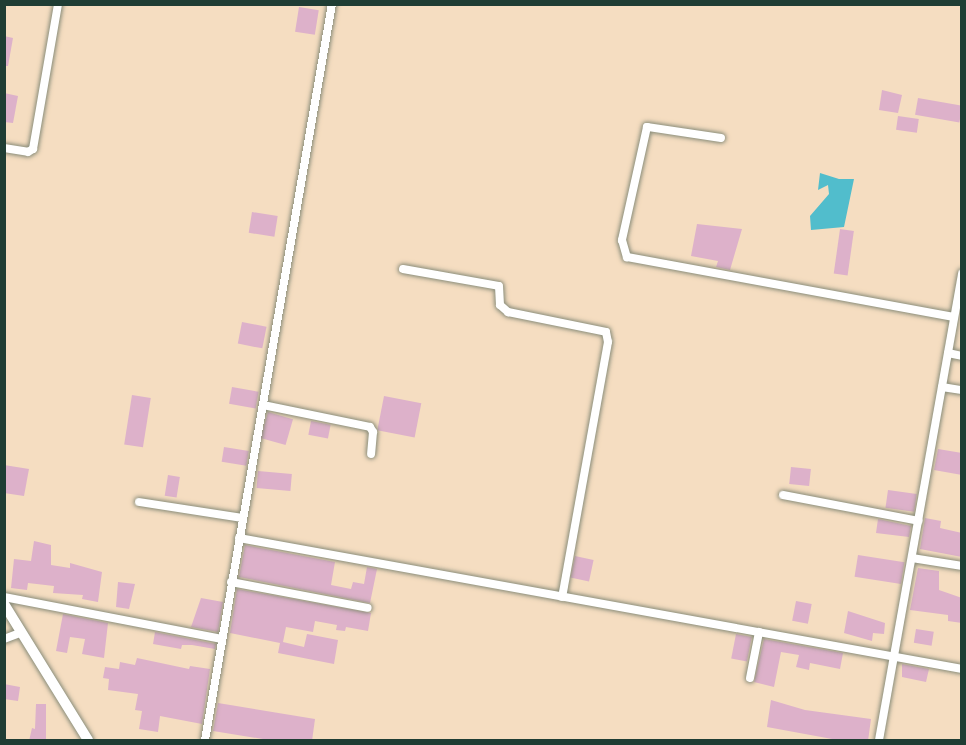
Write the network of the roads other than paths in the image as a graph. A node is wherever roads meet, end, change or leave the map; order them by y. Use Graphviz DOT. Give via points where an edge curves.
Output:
graph roads {
  1 [pos="58,4"];
  2 [pos="332,4"];
  3 [pos="721,138"];
  4 [pos="4,148"];
  5 [pos="403,269"];
  6 [pos="962,273"];
  7 [pos="953,317"];
  8 [pos="948,353"];
  9 [pos="962,356"];
  10 [pos="942,387"];
  11 [pos="962,390"];
  12 [pos="263,405"];
  13 [pos="370,454"];
  14 [pos="783,495"];
  15 [pos="139,502"];
  16 [pos="242,518"];
  17 [pos="919,521"];
  18 [pos="238,538"];
  19 [pos="912,558"];
  20 [pos="962,566"];
  21 [pos="231,582"];
  22 [pos="4,597"];
  23 [pos="562,597"];
  24 [pos="4,604"];
  25 [pos="368,608"];
  26 [pos="22,632"];
  27 [pos="759,632"];
  28 [pos="4,639"];
  29 [pos="222,639"];
  30 [pos="894,655"];
  31 [pos="962,669"];
  32 [pos="750,678"];
  33 [pos="88,741"];
  34 [pos="205,741"];
  35 [pos="879,741"];
  1 -- 4 [label="street" via="33,149 28,152"];
  2 -- 12 [label="street"];
  3 -- 7 [label="street" via="647,127 622,240 627,257"];
  5 -- 23 [label="street" via="499,286 500,306 507,312 606,332 608,342"];
  6 -- 7 [label="street"];
  7 -- 8 [label="street"];
  8 -- 9 [label="street"];
  8 -- 10 [label="street"];
  10 -- 11 [label="street"];
  10 -- 17 [label="street"];
  12 -- 13 [label="street" via="370,427"];
  12 -- 16 [label="street"];
  14 -- 17 [label="street"];
  15 -- 16 [label="street"];
  16 -- 18 [label="street"];
  17 -- 19 [label="street"];
  18 -- 21 [label="street"];
  18 -- 23 [label="street"];
  19 -- 20 [label="street"];
  19 -- 30 [label="street"];
  21 -- 25 [label="street"];
  21 -- 29 [label="street"];
  22 -- 29 [label="street"];
  23 -- 27 [label="street"];
  24 -- 26 [label="main road"];
  26 -- 28 [label="street"];
  26 -- 33 [label="main road"];
  27 -- 30 [label="street"];
  27 -- 32 [label="street"];
  29 -- 34 [label="street"];
  30 -- 31 [label="street"];
  30 -- 35 [label="street"];
}
